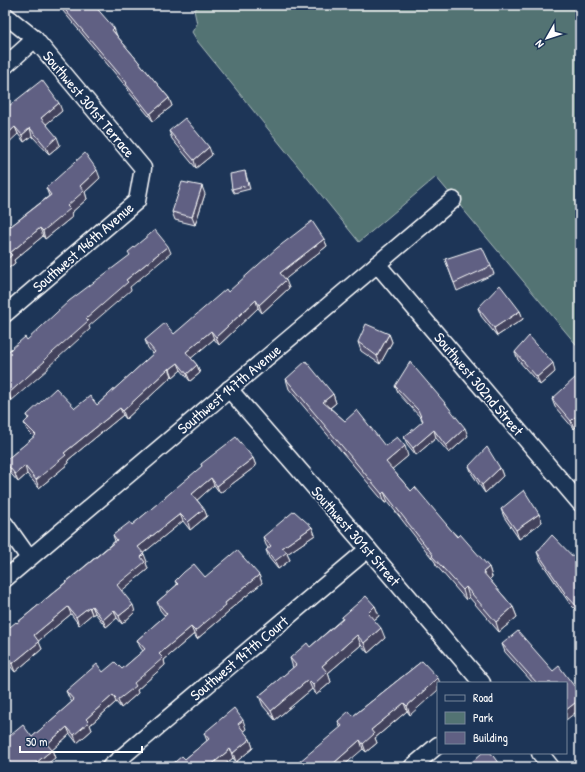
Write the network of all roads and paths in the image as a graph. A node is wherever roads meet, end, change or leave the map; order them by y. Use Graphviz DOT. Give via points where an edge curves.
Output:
graph roads {
  1 [pos="5,14"];
  2 [pos="35,39"];
  3 [pos="5,66"];
  4 [pos="144,168"];
  5 [pos="453,200"];
  6 [pos="377,264"];
  7 [pos="5,314"];
  8 [pos="229,389"];
  9 [pos="580,503"];
  10 [pos="5,524"];
  11 [pos="368,549"];
  12 [pos="29,558"];
  13 [pos="5,579"];
  14 [pos="481,682"];
  15 [pos="437,747"];
  16 [pos="541,754"];
  17 [pos="110,767"];
  18 [pos="412,767"];
  19 [pos="551,767"];
  1 -- 2 [label="street, Southwest 301st Terrace"];
  2 -- 3 [label="street"];
  2 -- 4 [label="street, Southwest 301st Terrace"];
  4 -- 7 [label="street, Southwest 146th Avenue" via="137,201"];
  5 -- 6 [label="street, Southwest 147th Avenue"];
  6 -- 8 [label="street, Southwest 147th Avenue"];
  6 -- 9 [label="street, Southwest 302nd Street"];
  8 -- 11 [label="street, Southwest 301st Street"];
  8 -- 12 [label="street, Southwest 147th Avenue"];
  10 -- 12 [label="street"];
  11 -- 14 [label="street, Southwest 301st Street"];
  11 -- 17 [label="street, Southwest 147th Court"];
  12 -- 13 [label="street, Southwest 147th Avenue"];
  15 -- 18 [label="street"];
  16 -- 19 [label="street"];
}
